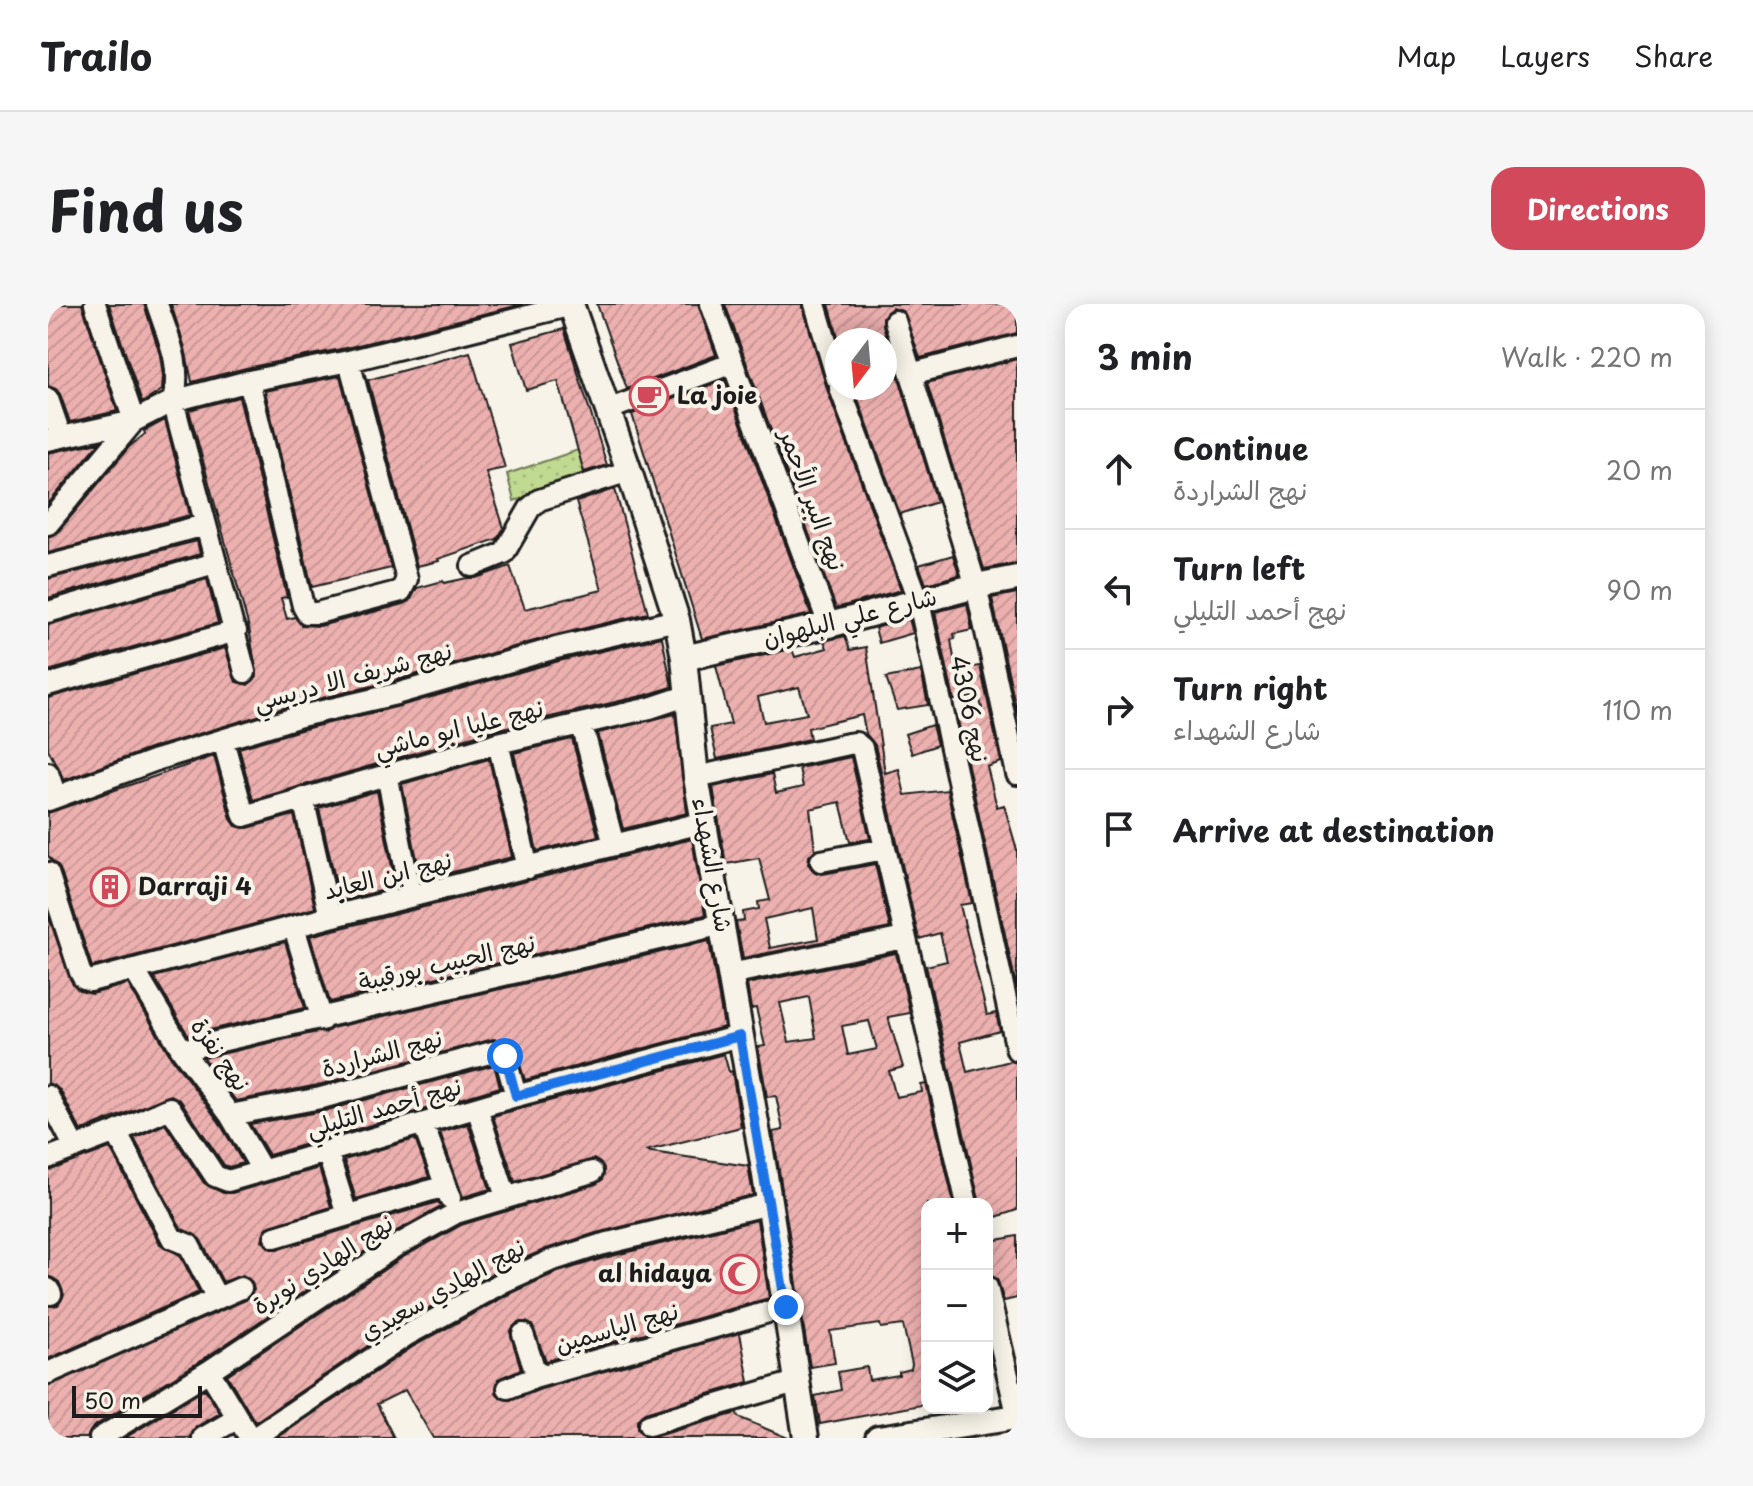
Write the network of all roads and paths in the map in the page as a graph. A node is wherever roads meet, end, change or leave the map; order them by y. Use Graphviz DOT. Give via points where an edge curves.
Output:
graph roads {
  1 [pos="95,304"];
  2 [pos="157,304"];
  3 [pos="711,304"];
  4 [pos="815,304"];
  5 [pos="572,305"];
  6 [pos="895,321"];
  7 [pos="825,338"];
  8 [pos="1017,346"];
  9 [pos="349,361"];
  10 [pos="733,363"];
  11 [pos="911,374"];
  12 [pos="249,381"];
  13 [pos="48,399"];
  14 [pos="844,400"];
  15 [pos="173,401"];
  16 [pos="607,410"];
  17 [pos="134,421"];
  18 [pos="54,439"];
  19 [pos="629,471"];
  20 [pos="48,524"];
  21 [pos="205,525"];
  22 [pos="215,563"];
  23 [pos="48,566"];
  24 [pos="472,566"];
  25 [pos="1017,578"];
  26 [pos="976,586"];
  27 [pos="919,602"];
  28 [pos="48,612"];
  29 [pos="677,620"];
  30 [pos="829,625"];
  31 [pos="236,631"];
  32 [pos="684,658"];
  33 [pos="245,672"];
  34 [pos="48,685"];
  35 [pos="689,695"];
  36 [pos="582,725"];
  37 [pos="223,740"];
  38 [pos="498,743"];
  39 [pos="48,773"];
  40 [pos="387,774"];
  41 [pos="1017,774"];
  42 [pos="696,777"];
  43 [pos="52,798"];
  44 [pos="303,798"];
  45 [pos="705,822"];
  46 [pos="614,845"];
  47 [pos="885,849"];
  48 [pos="821,861"];
  49 [pos="528,868"];
  50 [pos="48,873"];
  51 [pos="411,896"];
  52 [pos="330,917"];
  53 [pos="723,924"];
  54 [pos="294,927"];
  55 [pos="904,938"];
  56 [pos="134,970"];
  57 [pos="730,974"];
  58 [pos="322,1020"];
  59 [pos="740,1036"];
  60 [pos="182,1050"];
  61 [pos="1017,1050"];
  62 [pos="48,1096"];
  63 [pos="516,1096"];
  64 [pos="477,1108"];
  65 [pos="230,1115"];
  66 [pos="423,1124"];
  67 [pos="116,1132"];
  68 [pos="75,1148"];
  69 [pos="327,1151"];
  70 [pos="48,1158"];
  71 [pos="262,1170"];
  72 [pos="592,1172"];
  73 [pos="445,1186"];
  74 [pos="506,1197"];
  75 [pos="966,1198"];
  76 [pos="769,1204"];
  77 [pos="456,1213"];
  78 [pos="347,1215"];
  79 [pos="275,1237"];
  80 [pos="241,1288"];
  81 [pos="217,1298"];
  82 [pos="786,1307"];
  83 [pos="993,1313"];
  84 [pos="523,1334"];
  85 [pos="209,1371"];
  86 [pos="48,1373"];
  87 [pos="537,1377"];
  88 [pos="799,1381"];
  89 [pos="508,1388"];
  90 [pos="1017,1415"];
  91 [pos="238,1418"];
  92 [pos="649,1425"];
  93 [pos="100,1438"];
  94 [pos="203,1438"];
  95 [pos="252,1438"];
  96 [pos="806,1438"];
  97 [pos="878,1438"];
  1 -- 17 [label="street"];
  2 -- 15 [label="street" via="176,362"];
  3 -- 10 [label="street, نهج البير الأحمر"];
  4 -- 7 [label="street"];
  5 -- 9 [label="street"];
  5 -- 16 [label="street, شارع الشهداء"];
  6 -- 11 [label="street"];
  8 -- 11 [label="street"];
  9 -- 12 [label="street"];
  9 -- 12 [label="street" via="407,579 401,591 317,613 307,613 303,606"];
  10 -- 16 [label="street"];
  10 -- 30 [label="street, نهج البير الأحمر"];
  11 -- 26 [label="street"];
  12 -- 15 [label="street"];
  13 -- 18 [label="street"];
  14 -- 27 [label="street, نهج 4306"];
  15 -- 17 [label="street"];
  15 -- 21 [label="street"];
  16 -- 19 [label="street, شارع الشهداء"];
  17 -- 18 [label="street"];
  17 -- 20 [label="street"];
  19 -- 24 [label="street" via="539,500 504,553"];
  19 -- 29 [label="street, شارع الشهداء"];
  21 -- 22 [label="street"];
  21 -- 23 [label="street"];
  22 -- 28 [label="street"];
  22 -- 31 [label="street"];
  25 -- 26 [label="street, شارع علي البلهوان"];
  26 -- 27 [label="street, شارع علي البلهوان"];
  26 -- 41 [label="street"];
  27 -- 30 [label="street, شارع علي البلهوان"];
  27 -- 61 [label="street, نهج 4306"];
  29 -- 32 [label="street, شارع الشهداء"];
  29 -- 37 [label="street, نهج شريف الا دريسي"];
  30 -- 32 [label="street, شارع علي البلهوان"];
  31 -- 33 [label="street"];
  31 -- 34 [label="street"];
  32 -- 35 [label="street, شارع الشهداء"];
  35 -- 36 [label="street, نهج عليا ابو ماشي"];
  35 -- 42 [label="street, شارع الشهداء"];
  36 -- 38 [label="street, نهج عليا ابو ماشي"];
  36 -- 46 [label="street"];
  37 -- 43 [label="street, نهج شريف الا دريسي"];
  37 -- 44 [label="street, نهج عليا ابو ماشي" via="244,816"];
  38 -- 40 [label="street, نهج عليا ابو ماشي"];
  38 -- 49 [label="street"];
  39 -- 43 [label="street"];
  40 -- 44 [label="street, نهج عليا ابو ماشي"];
  40 -- 51 [label="street"];
  42 -- 45 [label="street, شارع الشهداء"];
  42 -- 47 [label="street" via="856,743 862,748"];
  44 -- 52 [label="street"];
  45 -- 46 [label="street, نهج ابن العابد"];
  45 -- 53 [label="street, شارع الشهداء"];
  46 -- 49 [label="street, نهج ابن العابد"];
  47 -- 48 [label="street"];
  47 -- 55 [label="street"];
  49 -- 51 [label="street, نهج ابن العابد"];
  50 -- 56 [label="street, نهج ابن العابد" via="84,979 97,981"];
  51 -- 52 [label="street, نهج ابن العابد"];
  52 -- 54 [label="street, نهج ابن العابد"];
  53 -- 57 [label="street, شارع الشهداء"];
  53 -- 58 [label="street, نهج الحبيب بورقيبة"];
  54 -- 56 [label="street, نهج ابن العابد"];
  54 -- 58 [label="street"];
  55 -- 57 [label="street"];
  55 -- 75 [label="street"];
  56 -- 60 [label="street, نهج نفزة"];
  57 -- 59 [label="street, شارع الشهداء"];
  58 -- 60 [label="street, نهج الحبيب بورقيبة"];
  59 -- 63 [label="street, نهج أحمد التليلي"];
  59 -- 76 [label="street, شارع الشهداء"];
  60 -- 65 [label="street, نهج نفزة"];
  62 -- 68 [label="street"];
  63 -- 64 [label="street, نهج أحمد التليلي"];
  63 -- 65 [label="street, نهج الشراردة" via="505,1056 493,1052 321,1098"];
  64 -- 66 [label="street, نهج أحمد التليلي"];
  64 -- 74 [label="street"];
  65 -- 71 [label="street, نهج نفزة"];
  66 -- 69 [label="street, نهج أحمد التليلي"];
  66 -- 73 [label="street"];
  67 -- 68 [label="street"];
  67 -- 71 [label="street, نهج أحمد التليلي" via="172,1109 215,1176 228,1181"];
  67 -- 81 [label="street" via="172,1238 189,1245"];
  68 -- 70 [label="street"];
  69 -- 71 [label="street, نهج أحمد التليلي"];
  69 -- 78 [label="street"];
  72 -- 74 [label="street, نهج الهادي نويرة"];
  73 -- 77 [label="street"];
  73 -- 78 [label="street"];
  74 -- 77 [label="street, نهج الهادي نويرة"];
  76 -- 82 [label="street, شارع الشهداء"];
  76 -- 95 [label="street, نهج الهادي سعيدي" via="600,1245 505,1281 407,1335"];
  77 -- 85 [label="street, نهج الهادي نويرة" via="396,1246"];
  78 -- 79 [label="street"];
  80 -- 81 [label="street"];
  81 -- 86 [label="street"];
  82 -- 87 [label="street, نهج الياسمين"];
  82 -- 88 [label="street, شارع الشهداء"];
  83 -- 90 [label="street"];
  84 -- 87 [label="street"];
  85 -- 91 [label="street"];
  85 -- 93 [label="street, نهج الهادي نويرة"];
  87 -- 89 [label="street, نهج الياسمين"];
  88 -- 92 [label="street"];
  88 -- 96 [label="street, شارع الشهداء"];
  90 -- 97 [label="street"];
  91 -- 94 [label="street"];
  91 -- 95 [label="street"];
}
